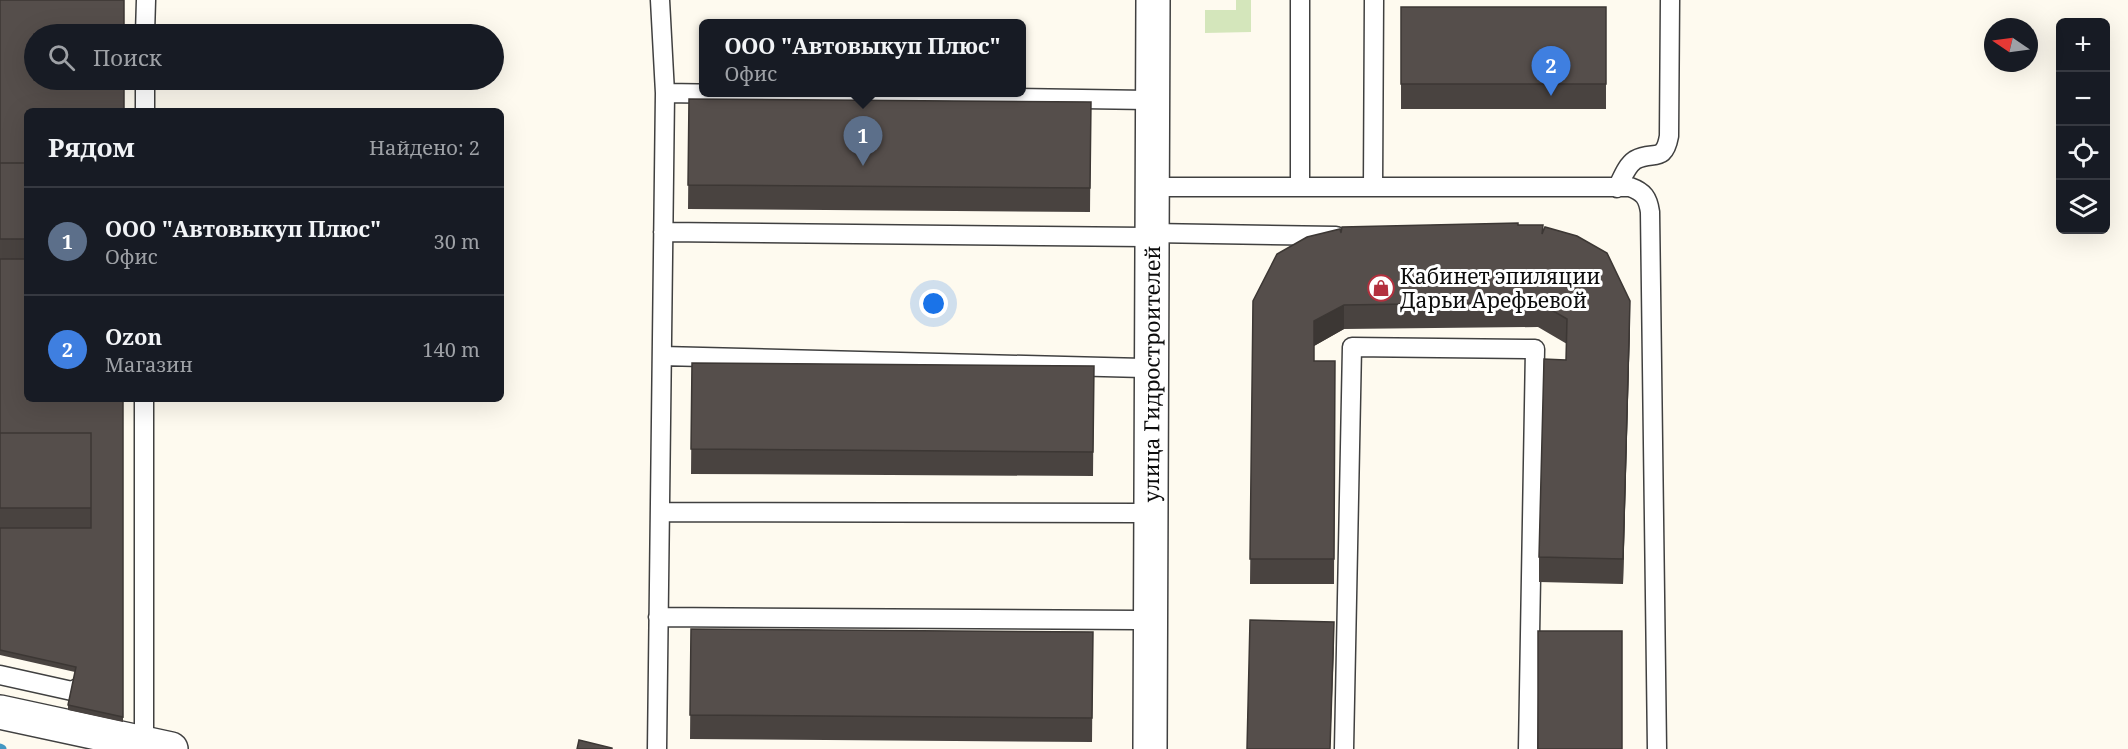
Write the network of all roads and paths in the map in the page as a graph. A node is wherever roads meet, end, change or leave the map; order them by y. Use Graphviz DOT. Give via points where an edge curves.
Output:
graph roads {
  1 [pos="146,0"];
  2 [pos="660,0"];
  3 [pos="1153,0"];
  4 [pos="1300,0"];
  5 [pos="1374,0"];
  6 [pos="1670,0"];
  7 [pos="145,24"];
  8 [pos="145,90"];
  9 [pos="665,93"];
  10 [pos="699,93"];
  11 [pos="941,97"];
  12 [pos="145,108"];
  13 [pos="1152,186"];
  14 [pos="1299,187"];
  15 [pos="1373,187"];
  16 [pos="1617,188"];
  17 [pos="663,232"];
  18 [pos="1148,235"];
  19 [pos="1358,236"];
  20 [pos="1442,328"];
  21 [pos="1442,347"];
  22 [pos="662,356"];
  23 [pos="1143,368"];
  24 [pos="144,402"];
  25 [pos="660,512"];
  26 [pos="1140,513"];
  27 [pos="658,617"];
  28 [pos="1138,620"];
  29 [pos="107,668"];
  30 [pos="0,675"];
  31 [pos="0,712"];
  32 [pos="157,746"];
  33 [pos="657,749"];
  34 [pos="1135,749"];
  35 [pos="1150,749"];
  36 [pos="1344,749"];
  37 [pos="1528,749"];
  38 [pos="1657,749"];
  1 -- 7 [label="lane"];
  2 -- 9 [label="lane"];
  3 -- 13 [label="street, улица Гидростроителей"];
  4 -- 14 [label="lane"];
  5 -- 15 [label="lane"];
  6 -- 16 [label="lane" via="1668,146 1661,155 1634,161"];
  8 -- 12 [label="lane"];
  9 -- 10 [label="lane"];
  9 -- 17 [label="lane"];
  11 -- 18 [label="lane" via="1148,100"];
  13 -- 14 [label="lane"];
  13 -- 18 [label="street, улица Гидростроителей"];
  14 -- 15 [label="lane"];
  15 -- 16 [label="lane"];
  16 -- 38 [label="lane" via="1642,191 1650,212"];
  17 -- 18 [label="lane"];
  17 -- 22 [label="lane"];
  18 -- 19 [label="lane"];
  18 -- 23 [label="lane"];
  18 -- 35 [label="street, улица Гидростроителей"];
  20 -- 21 [label="lane"];
  21 -- 36 [label="lane" via="1352,347"];
  21 -- 37 [label="lane" via="1535,349"];
  22 -- 23 [label="lane"];
  22 -- 25 [label="lane"];
  23 -- 26 [label="lane"];
  24 -- 32 [label="lane"];
  25 -- 26 [label="lane"];
  25 -- 27 [label="lane"];
  26 -- 28 [label="lane"];
  27 -- 28 [label="lane"];
  27 -- 33 [label="lane"];
  28 -- 34 [label="lane"];
  29 -- 30 [label="lane" via="72,691"];
  31 -- 32 [label="street"];
}
